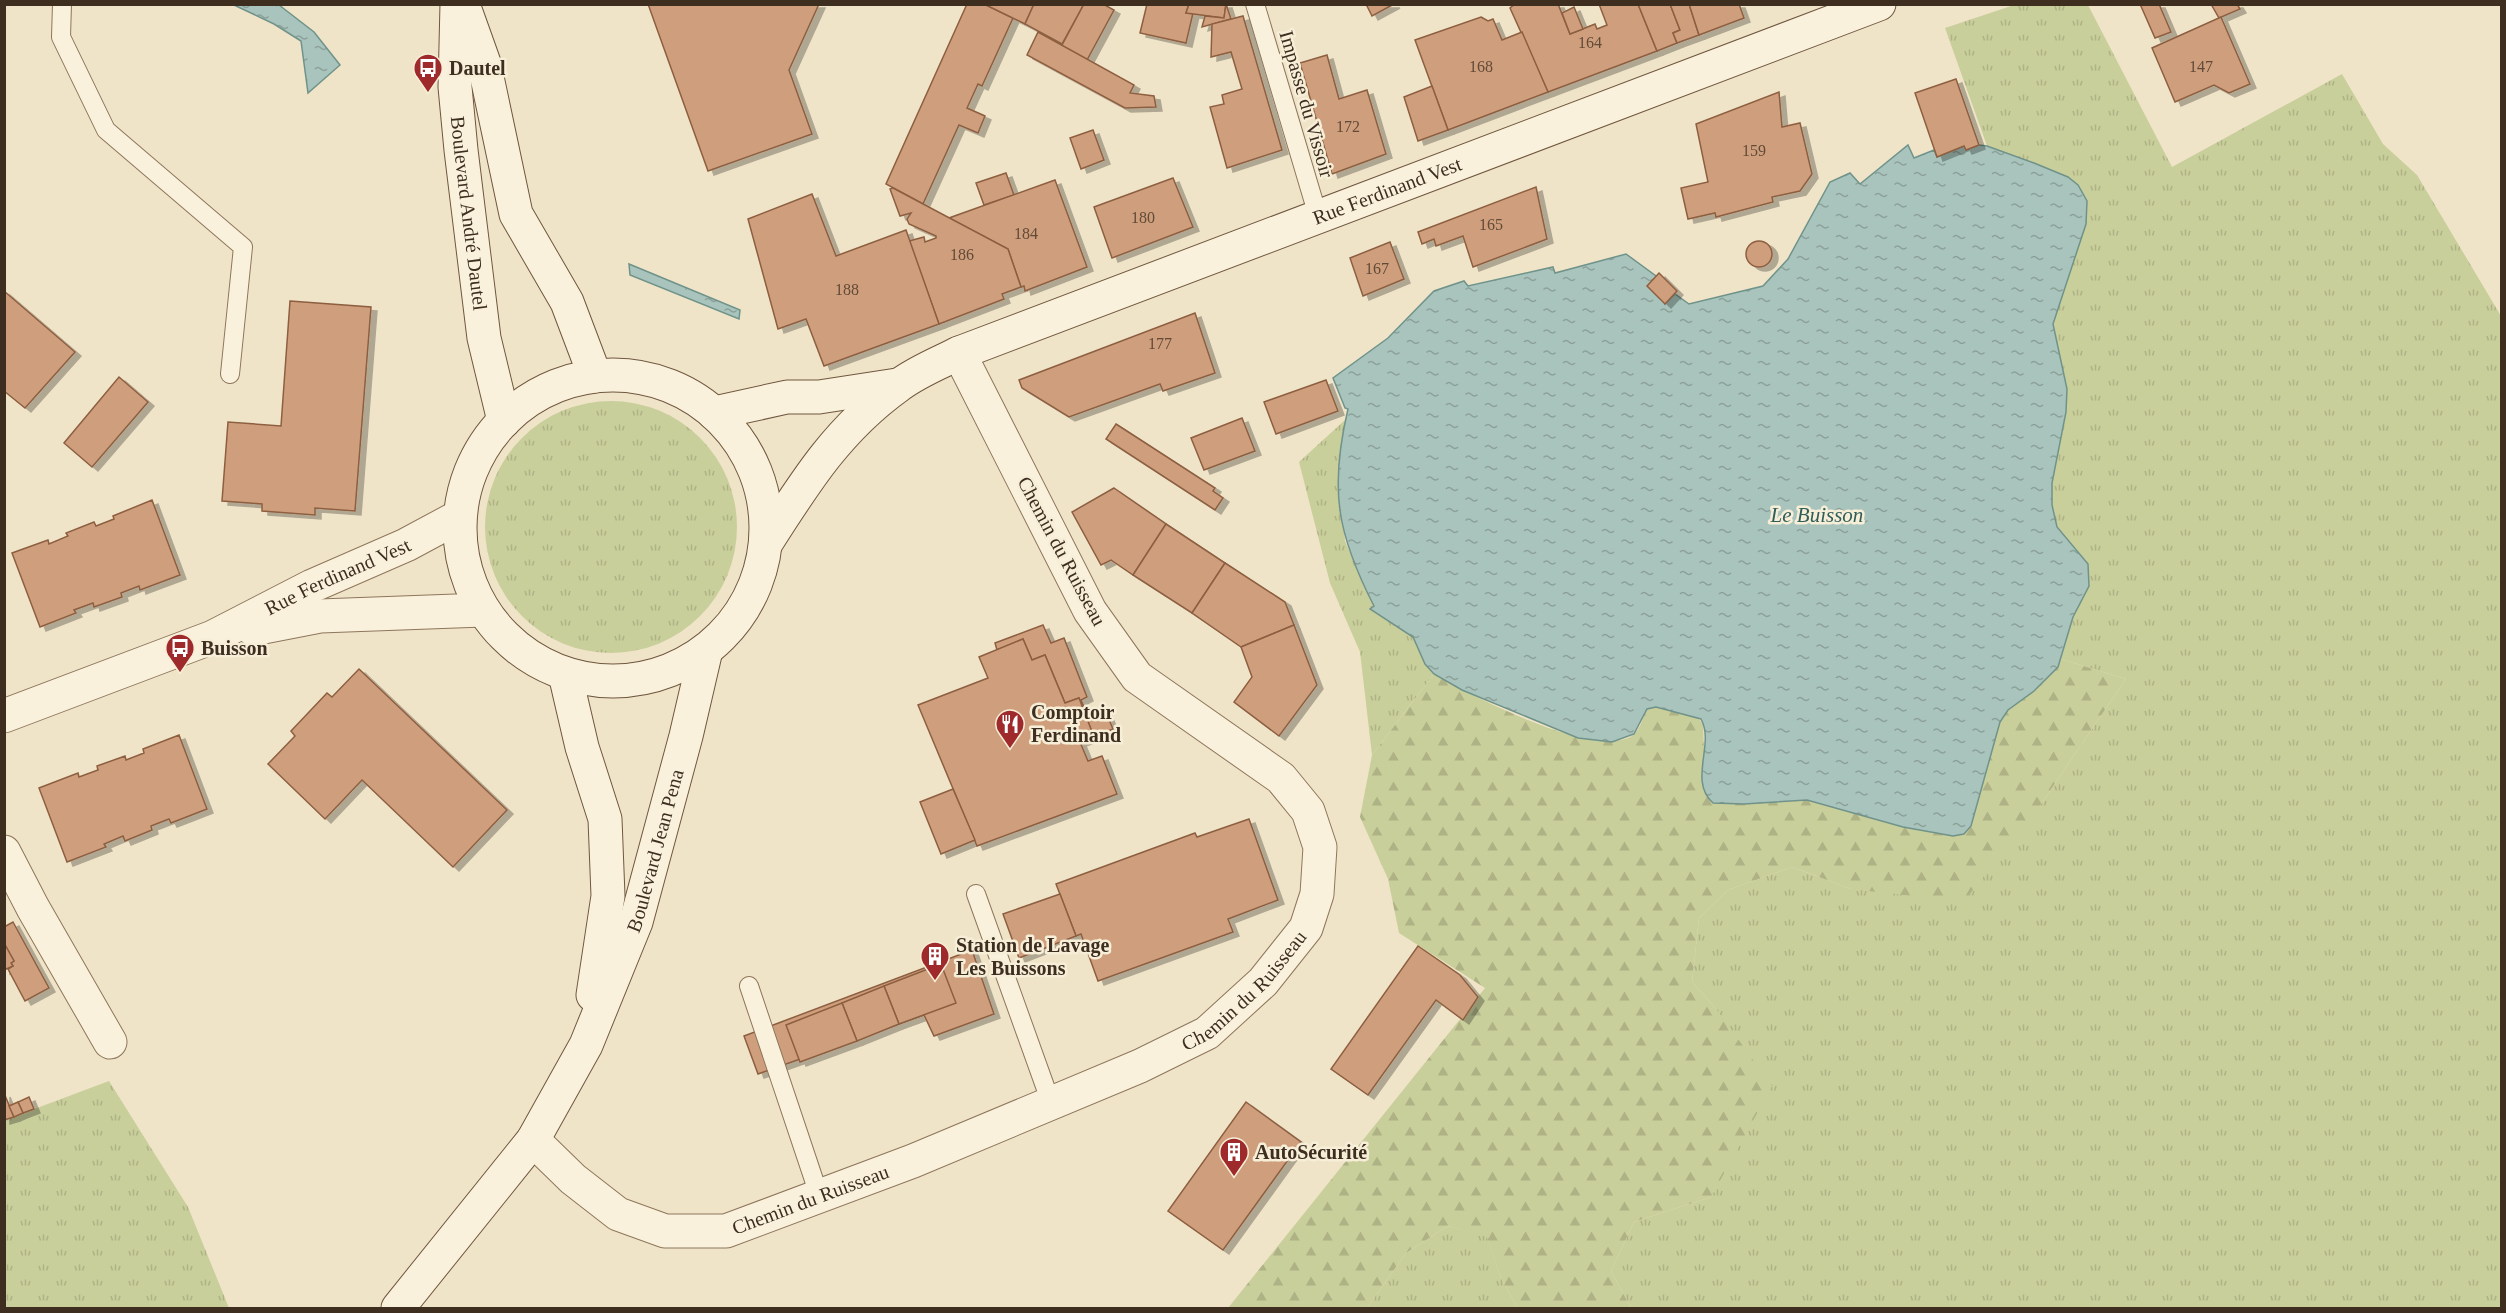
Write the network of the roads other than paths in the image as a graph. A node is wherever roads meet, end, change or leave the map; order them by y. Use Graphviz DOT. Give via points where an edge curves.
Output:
graph roads {
  1 [pos="62,4"];
  2 [pos="458,4"];
  3 [pos="463,4"];
  4 [pos="1255,4"];
  5 [pos="1879,4"];
  6 [pos="1824,14"];
  7 [pos="1318,216"];
  8 [pos="959,353"];
  9 [pos="230,374"];
  10 [pos="595,376"];
  11 [pos="899,385"];
  12 [pos="714,413"];
  13 [pos="504,421"];
  14 [pos="460,516"];
  15 [pos="766,543"];
  16 [pos="483,610"];
  17 [pos="213,637"];
  18 [pos="706,650"];
  19 [pos="565,674"];
  20 [pos="4,716"];
  21 [pos="4,852"];
  22 [pos="976,894"];
  23 [pos="749,986"];
  24 [pos="110,1042"];
  25 [pos="586,1044"];
  26 [pos="1051,1103"];
  27 [pos="533,1140"];
  28 [pos="819,1195"];
  29 [pos="398,1308"];
  1 -- 9 [label="lane" via="61,37 106,130 243,247"];
  2 -- 13 [label="main road, Boulevard André Dautel" via="455,87 461,150 484,338"];
  3 -- 10 [label="main road, Boulevard André Dautel" via="484,63 516,214 567,302"];
  4 -- 7 [label="lane, Impasse du Vissoir"];
  5 -- 6 [label="main road, Rue Ferdinand Vest"];
  6 -- 7 [label="main road, Rue Ferdinand Vest"];
  7 -- 8 [label="main road, Rue Ferdinand Vest"];
  8 -- 11 [label="main road, Rue Ferdinand Vest"];
  8 -- 26 [label="main road, Chemin du Ruisseau" via="1090,610 1137,678 1281,778 1308,811 1320,847 1317,894 1306,928 1263,982 1207,1034"];
  10 -- 12 [label="main road" via="632,376 668,385"];
  10 -- 13 [label="main road" via="546,391"];
  11 -- 12 [label="main road" via="819,397 787,396"];
  11 -- 15 [label="main road" via="861,415 815,466"];
  12 -- 15 [label="main road" via="739,440 756,472 765,506"];
  13 -- 14 [label="main road" via="474,464"];
  14 -- 16 [label="main road" via="464,565"];
  14 -- 17 [label="main road, Rue Ferdinand Vest"];
  15 -- 18 [label="main road" via="752,595 732,625"];
  16 -- 17 [label="main road, Rue Ferdinand Vest" via="320,616"];
  16 -- 19 [label="main road" via="519,649"];
  17 -- 20 [label="main road, Rue Ferdinand Vest"];
  18 -- 19 [label="main road" via="674,669 638,680 601,681"];
  18 -- 25 [label="main road, Boulevard Jean Pena" via="636,922"];
  19 -- 25 [label="main road, Boulevard Jean Pena" via="582,747 605,819 608,896"];
  21 -- 24 [label="main road"];
  22 -- 26 [label="lane"];
  23 -- 28 [label="lane"];
  25 -- 27 [label="main road, Boulevard Jean Pena"];
  26 -- 28 [label="main road, Chemin du Ruisseau" via="913,1161"];
  27 -- 28 [label="main road, Chemin du Ruisseau" via="573,1179 618,1214 665,1231 726,1231"];
  27 -- 29 [label="main road, Boulevard Jean Pena"];
}
